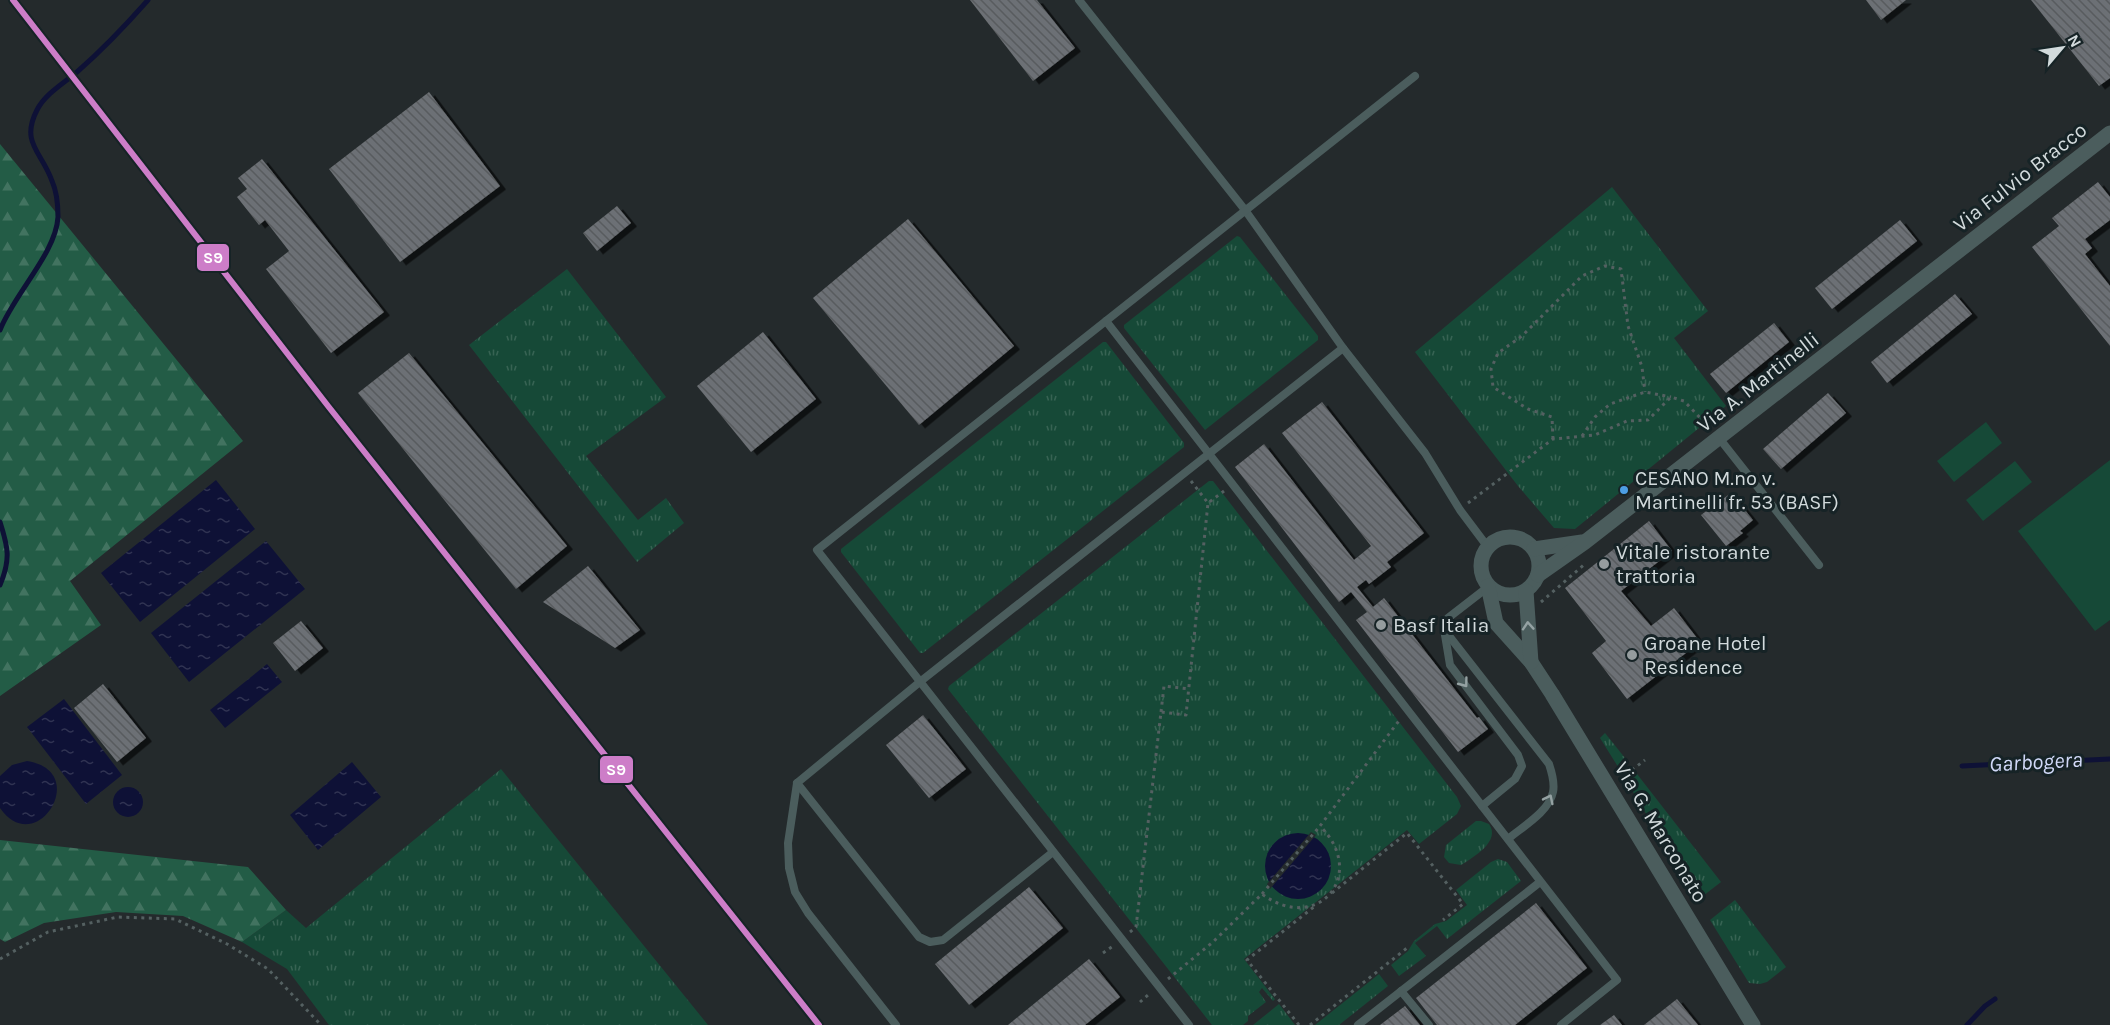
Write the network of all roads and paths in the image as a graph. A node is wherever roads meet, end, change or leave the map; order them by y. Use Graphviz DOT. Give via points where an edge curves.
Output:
graph roads {
  1 [pos="1079,0"];
  2 [pos="1414,76"];
  3 [pos="2110,133"];
  4 [pos="1245,210"];
  5 [pos="1956,254"];
  6 [pos="1106,321"];
  7 [pos="1343,348"];
  8 [pos="1645,392"];
  9 [pos="1671,397"];
  10 [pos="1581,436"];
  11 [pos="1719,438"];
  12 [pos="1553,440"];
  13 [pos="1209,454"];
  14 [pos="1187,476"];
  15 [pos="1233,484"];
  16 [pos="1208,503"];
  17 [pos="1460,510"];
  18 [pos="1585,542"];
  19 [pos="1487,546"];
  20 [pos="1534,549"];
  21 [pos="1588,561"];
  22 [pos="1820,565"];
  23 [pos="1538,575"];
  24 [pos="1488,586"];
  25 [pos="1526,591"];
  26 [pos="1533,609"];
  27 [pos="1444,629"];
  28 [pos="1531,662"];
  29 [pos="921,681"];
  30 [pos="1189,689"];
  31 [pos="1408,710"];
  32 [pos="1161,712"];
  33 [pos="797,783"];
  34 [pos="1482,806"];
  35 [pos="1320,826"];
  36 [pos="1508,838"];
  37 [pos="1053,852"];
  38 [pos="1540,882"];
  39 [pos="1262,894"];
  40 [pos="1325,898"];
  41 [pos="1443,920"];
  42 [pos="1121,939"];
  43 [pos="1407,948"];
  44 [pos="1103,953"];
  45 [pos="0,959"];
  46 [pos="1159,986"];
  47 [pos="1401,991"];
  48 [pos="1140,1002"];
  49 [pos="321,1025"];
  50 [pos="896,1025"];
  51 [pos="1189,1025"];
  52 [pos="1299,1025"];
  53 [pos="1310,1025"];
  54 [pos="1358,1025"];
  55 [pos="1429,1025"];
  56 [pos="1561,1025"];
  57 [pos="1753,1025"];
  1 -- 4 [label="lane"];
  2 -- 4 [label="lane"];
  3 -- 5 [label="street, Via Fulvio Bracco"];
  4 -- 6 [label="lane"];
  4 -- 7 [label="lane"];
  5 -- 11 [label="street, Via A. Martinelli"];
  6 -- 13 [label="lane"];
  6 -- 29 [label="lane" via="817,550"];
  7 -- 13 [label="lane"];
  7 -- 17 [label="lane" via="1425,453"];
  8 -- 9 [label="path"];
  8 -- 10 [label="path" via="1610,404"];
  8 -- 12 [label="path" via="1642,367 1628,326 1621,269 1605,266 1582,276 1522,336 1498,353 1491,369 1494,387 1528,409 1552,417"];
  9 -- 10 [label="path" via="1648,420 1627,421 1595,435"];
  9 -- 11 [label="path" via="1684,401"];
  10 -- 12 [label="path"];
  11 -- 18 [label="street, Via A. Martinelli"];
  11 -- 22 [label="lane"];
  12 -- 17 [label="path"];
  13 -- 15 [label="lane"];
  13 -- 29 [label="lane"];
  14 -- 16 [label="path"];
  15 -- 16 [label="path"];
  15 -- 31 [label="lane"];
  16 -- 30 [label="path"];
  17 -- 19 [label="lane"];
  18 -- 20 [label="street"];
  18 -- 23 [label="street, Via A. Martinelli"];
  19 -- 20 [label="street" via="1507,536 1527,541"];
  19 -- 24 [label="street" via="1480,566"];
  20 -- 23 [label="street"];
  21 -- 26 [label="path"];
  23 -- 25 [label="street"];
  24 -- 25 [label="street" via="1506,595"];
  24 -- 27 [label="lane" via="1448,618"];
  24 -- 28 [label="street, Via G. Marconato" via="1496,623"];
  28 -- 25 [label="street, Via G. Marconato, one-way"];
  27 -- 34 [label="lane, one-way" via="1450,665 1518,754 1522,766 1515,779"];
  36 -- 27 [label="lane, one-way" via="1544,809 1553,793 1549,764"];
  28 -- 57 [label="street, Via G. Marconato"];
  29 -- 33 [label="lane"];
  29 -- 37 [label="lane"];
  30 -- 32 [label="path" via="1164,686"];
  30 -- 32 [label="path" via="1186,715"];
  31 -- 34 [label="lane"];
  31 -- 35 [label="path"];
  32 -- 42 [label="path" via="1136,927"];
  33 -- 37 [label="lane" via="919,937 930,942 943,940"];
  33 -- 50 [label="lane" via="788,843 795,892"];
  34 -- 36 [label="lane"];
  35 -- 39 [label="path"];
  35 -- 40 [label="path" via="1332,838 1340,857 1338,880"];
  36 -- 38 [label="lane"];
  37 -- 42 [label="lane"];
  38 -- 47 [label="lane"];
  38 -- 56 [label="lane" via="1617,980"];
  39 -- 40 [label="path" via="1291,908 1312,906"];
  39 -- 46 [label="path" via="1213,942"];
  40 -- 41 [label="path" via="1407,833 1463,904"];
  40 -- 52 [label="path" via="1248,960"];
  42 -- 44 [label="path"];
  42 -- 46 [label="lane"];
  43 -- 53 [label="path"];
  45 -- 49 [label="path" via="48,932 118,917 175,919 268,969"];
  46 -- 48 [label="path"];
  46 -- 51 [label="lane"];
  47 -- 54 [label="lane"];
  47 -- 55 [label="lane"];
}
